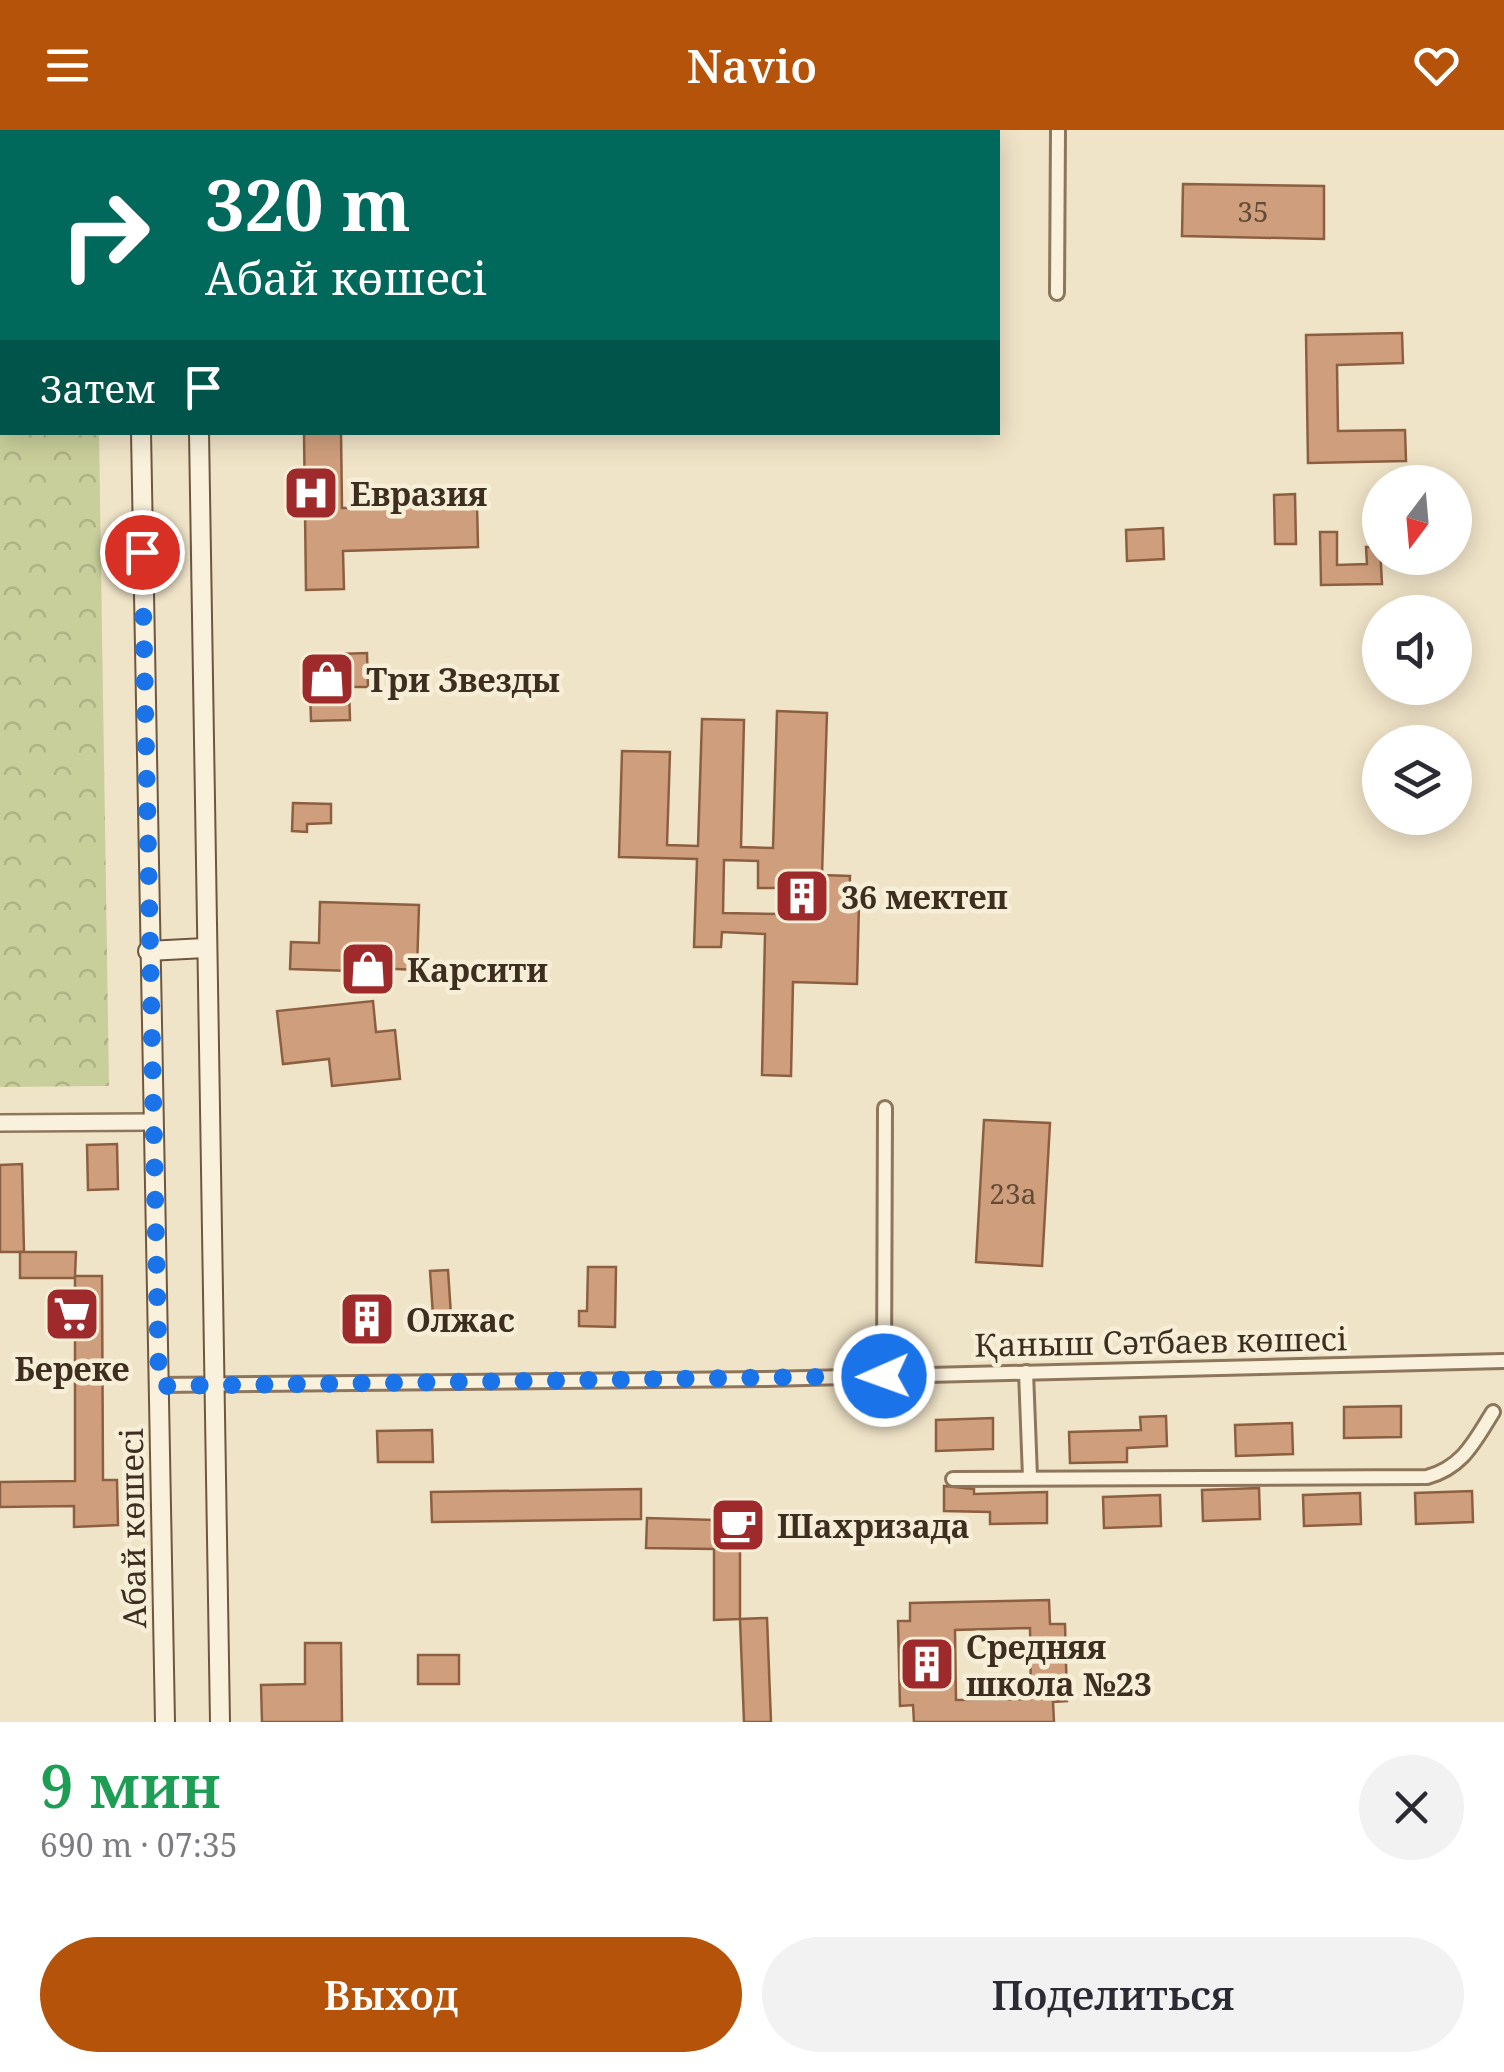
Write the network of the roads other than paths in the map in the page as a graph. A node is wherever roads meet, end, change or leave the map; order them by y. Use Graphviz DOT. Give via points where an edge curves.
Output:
graph roads {
  1 [pos="1058,130"];
  2 [pos="1057,292"];
  3 [pos="141,435"];
  4 [pos="199,435"];
  5 [pos="205,948"];
  6 [pos="148,951"];
  7 [pos="885,1108"];
  8 [pos="152,1122"];
  9 [pos="0,1124"];
  10 [pos="1504,1361"];
  11 [pos="1026,1372"];
  12 [pos="884,1376"];
  13 [pos="159,1386"];
  14 [pos="213,1387"];
  15 [pos="1493,1412"];
  16 [pos="1030,1477"];
  17 [pos="953,1479"];
  18 [pos="165,1722"];
  19 [pos="220,1722"];
  1 -- 2 [label="street"];
  3 -- 6 [label="main road, Абай көшесі"];
  4 -- 5 [label="main road"];
  5 -- 6 [label="main road"];
  5 -- 14 [label="main road"];
  6 -- 8 [label="main road, Абай көшесі"];
  7 -- 12 [label="street"];
  8 -- 9 [label="street"];
  8 -- 13 [label="main road, Абай көшесі"];
  10 -- 11 [label="street, Қаныш Сәтбаев көшесі"];
  11 -- 12 [label="street, Қаныш Сәтбаев көшесі"];
  11 -- 16 [label="street"];
  12 -- 14 [label="street, Қаныш Сәтбаев көшесі"];
  13 -- 14 [label="street, Қаныш Сәтбаев көшесі"];
  13 -- 18 [label="main road, Абай көшесі"];
  14 -- 19 [label="main road"];
  15 -- 16 [label="street" via="1464,1459 1427,1477"];
  16 -- 17 [label="street"];
}
